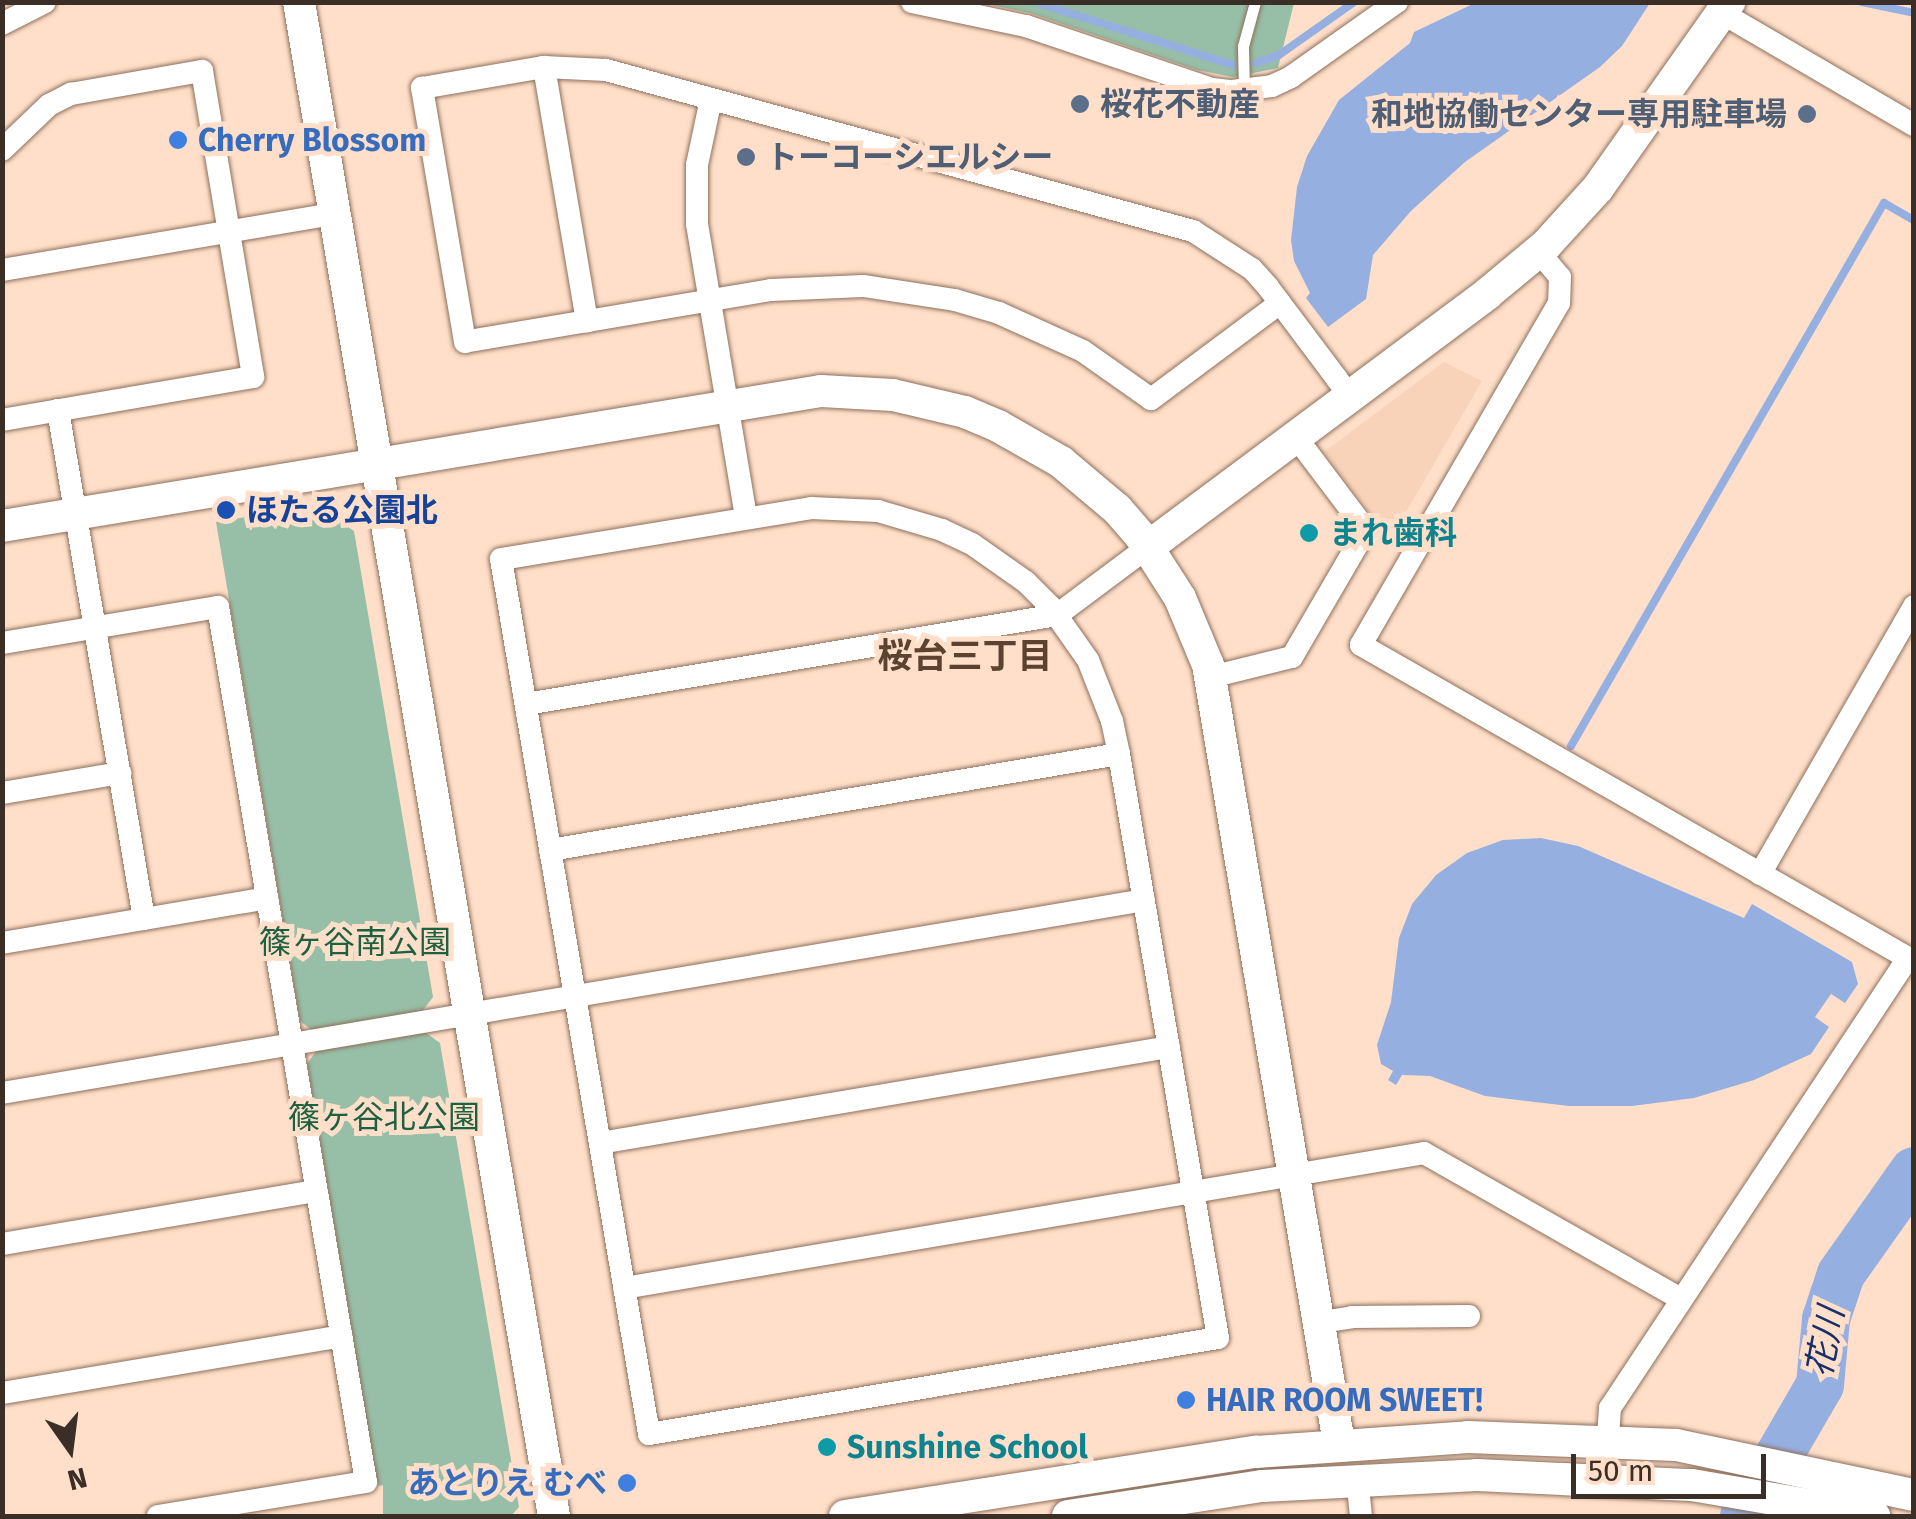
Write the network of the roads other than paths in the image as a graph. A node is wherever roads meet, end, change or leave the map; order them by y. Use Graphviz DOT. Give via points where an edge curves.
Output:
graph roads {
  1 [pos="45,2"];
  2 [pos="299,2"];
  3 [pos="912,2"];
  4 [pos="1255,2"];
  5 [pos="1396,2"];
  6 [pos="1725,8"];
  7 [pos="2,24"];
  8 [pos="544,68"];
  9 [pos="1244,90"];
  10 [pos="711,99"];
  11 [pos="1914,126"];
  12 [pos="2,150"];
  13 [pos="334,214"];
  14 [pos="229,232"];
  15 [pos="1538,251"];
  16 [pos="2,270"];
  17 [pos="710,300"];
  18 [pos="1280,303"];
  19 [pos="587,321"];
  20 [pos="1350,396"];
  21 [pos="727,404"];
  22 [pos="58,410"];
  23 [pos="2,420"];
  24 [pos="1296,437"];
  25 [pos="376,463"];
  26 [pos="76,514"];
  27 [pos="746,518"];
  28 [pos="2,526"];
  29 [pos="1148,547"];
  30 [pos="1914,606"];
  31 [pos="1056,615"];
  32 [pos="95,628"];
  33 [pos="2,644"];
  34 [pos="1211,677"];
  35 [pos="526,704"];
  36 [pos="1120,754"];
  37 [pos="120,773"];
  38 [pos="2,793"];
  39 [pos="550,850"];
  40 [pos="1760,874"];
  41 [pos="267,898"];
  42 [pos="1144,900"];
  43 [pos="144,919"];
  44 [pos="2,943"];
  45 [pos="575,996"];
  46 [pos="469,1014"];
  47 [pos="292,1044"];
  48 [pos="1168,1046"];
  49 [pos="2,1093"];
  50 [pos="600,1143"];
  51 [pos="1296,1174"];
  52 [pos="316,1190"];
  53 [pos="1193,1192"];
  54 [pos="2,1244"];
  55 [pos="624,1288"];
  56 [pos="1681,1300"];
  57 [pos="1469,1316"];
  58 [pos="1322,1322"];
  59 [pos="341,1336"];
  60 [pos="2,1393"];
  61 [pos="1624,1441"];
  62 [pos="1339,1444"];
  63 [pos="1357,1478"];
  64 [pos="1804,1488"];
  65 [pos="1914,1495"];
  66 [pos="158,1516"];
  67 [pos="554,1516"];
  68 [pos="845,1516"];
  69 [pos="1068,1516"];
  70 [pos="1361,1516"];
  71 [pos="1874,1516"];
  1 -- 7 [label="street"];
  2 -- 13 [label="street"];
  3 -- 9 [label="street" via="1026,26 1212,88"];
  4 -- 9 [label="lane" via="1243,46"];
  5 -- 9 [label="street" via="1291,77"];
  6 -- 11 [label="street"];
  6 -- 15 [label="street" via="1598,188"];
  8 -- 10 [label="street" via="596,68"];
  8 -- 19 [label="street"];
  8 -- 19 [label="street" via="422,88 465,342"];
  10 -- 17 [label="street" via="700,136 696,195"];
  10 -- 18 [label="street" via="1193,231 1234,254"];
  12 -- 14 [label="street" via="71,94 202,70"];
  13 -- 14 [label="street"];
  13 -- 25 [label="street"];
  14 -- 16 [label="street"];
  14 -- 22 [label="street" via="253,378"];
  15 -- 20 [label="street"];
  15 -- 40 [label="street" via="1560,277 1558,303 1360,645"];
  17 -- 18 [label="street" via="832,286 954,300 1042,330 1151,399"];
  17 -- 19 [label="street"];
  17 -- 21 [label="street"];
  18 -- 20 [label="street"];
  20 -- 24 [label="street"];
  21 -- 25 [label="street"];
  21 -- 27 [label="street"];
  21 -- 29 [label="street" via="857,391 964,412 1061,462"];
  22 -- 23 [label="street"];
  22 -- 26 [label="street"];
  24 -- 29 [label="street"];
  24 -- 34 [label="street" via="1366,530 1292,657"];
  25 -- 26 [label="street"];
  25 -- 46 [label="street"];
  26 -- 28 [label="street"];
  26 -- 32 [label="street"];
  27 -- 31 [label="street" via="844,508 910,519 1000,562"];
  27 -- 35 [label="street" via="502,559"];
  29 -- 31 [label="street"];
  29 -- 34 [label="street" via="1180,598"];
  30 -- 40 [label="street"];
  31 -- 35 [label="street"];
  31 -- 36 [label="street" via="1102,690"];
  32 -- 33 [label="street"];
  32 -- 37 [label="street"];
  32 -- 41 [label="street" via="218,607"];
  34 -- 51 [label="street"];
  35 -- 39 [label="street"];
  36 -- 39 [label="street"];
  36 -- 42 [label="street"];
  37 -- 38 [label="street"];
  37 -- 43 [label="street"];
  39 -- 45 [label="street"];
  40 -- 56 [label="street" via="1908,958"];
  41 -- 43 [label="street"];
  41 -- 47 [label="street"];
  42 -- 45 [label="street"];
  42 -- 48 [label="street"];
  43 -- 44 [label="street"];
  45 -- 46 [label="street"];
  45 -- 50 [label="street"];
  46 -- 47 [label="street"];
  46 -- 67 [label="street"];
  47 -- 49 [label="street"];
  47 -- 52 [label="street"];
  48 -- 50 [label="street"];
  48 -- 53 [label="street"];
  50 -- 55 [label="street"];
  51 -- 53 [label="street"];
  51 -- 56 [label="street" via="1424,1153"];
  51 -- 58 [label="street"];
  52 -- 54 [label="street"];
  52 -- 59 [label="street"];
  53 -- 55 [label="street"];
  53 -- 55 [label="street" via="1218,1338 649,1434"];
  56 -- 61 [label="street" via="1610,1408"];
  57 -- 58 [label="street"];
  58 -- 62 [label="street"];
  59 -- 60 [label="street"];
  59 -- 66 [label="street" via="366,1482"];
  61 -- 62 [label="street" via="1468,1437"];
  61 -- 64 [label="street" via="1712,1452"];
  62 -- 68 [label="street"];
  63 -- 64 [label="street"];
  63 -- 69 [label="street" via="1227,1490"];
  63 -- 70 [label="street"];
  64 -- 65 [label="street"];
  64 -- 71 [label="street"];
}
